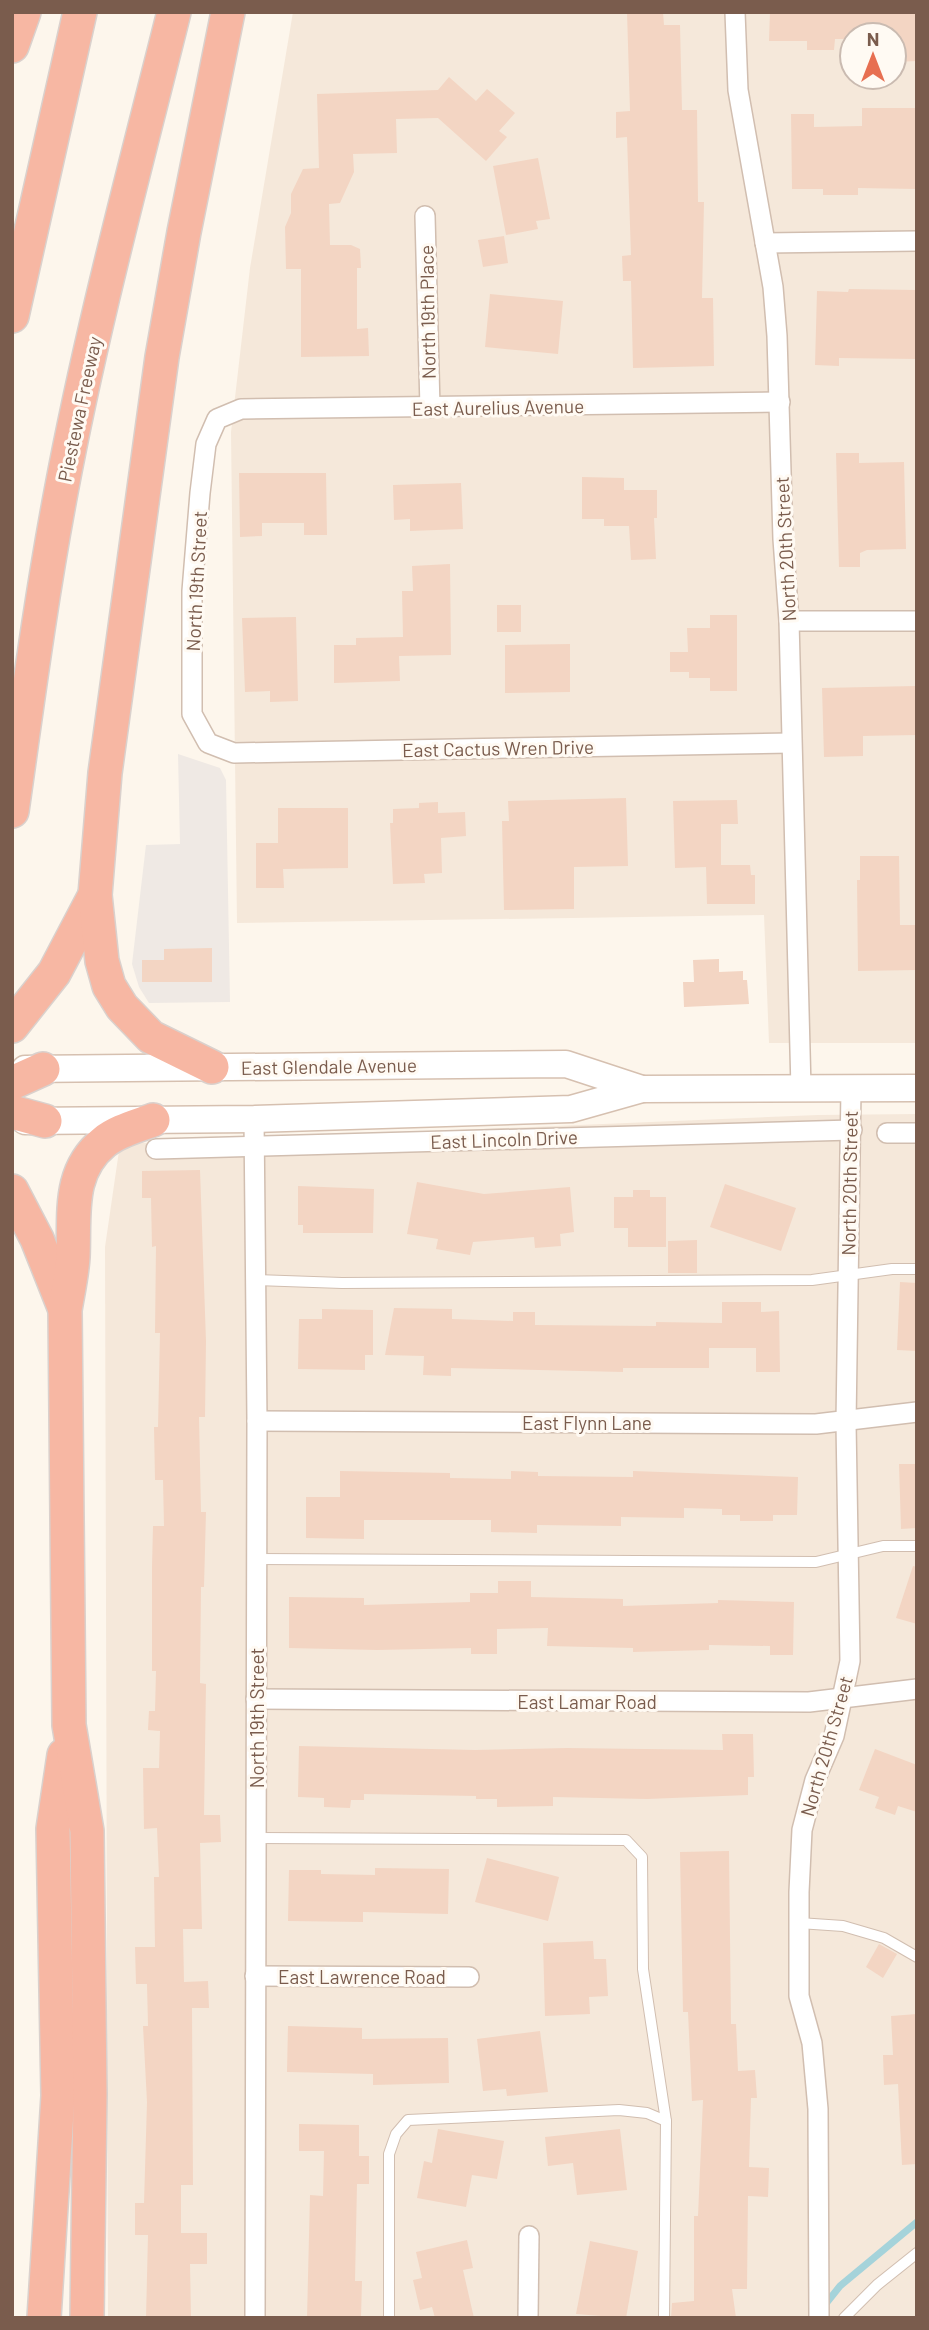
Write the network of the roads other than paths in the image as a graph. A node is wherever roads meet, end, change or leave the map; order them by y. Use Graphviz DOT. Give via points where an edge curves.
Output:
graph roads {
  1 [pos="24,12"];
  2 [pos="80,12"];
  3 [pos="174,12"];
  4 [pos="228,12"];
  5 [pos="735,12"];
  6 [pos="12,46"];
  7 [pos="425,216"];
  8 [pos="917,241"];
  9 [pos="765,243"];
  10 [pos="12,316"];
  11 [pos="780,402"];
  12 [pos="430,408"];
  13 [pos="217,419"];
  14 [pos="789,621"];
  15 [pos="917,621"];
  16 [pos="208,743"];
  17 [pos="791,743"];
  18 [pos="12,811"];
  19 [pos="95,895"];
  20 [pos="12,1026"];
  21 [pos="212,1067"];
  22 [pos="28,1069"];
  23 [pos="12,1083"];
  24 [pos="851,1088"];
  25 [pos="917,1088"];
  26 [pos="642,1089"];
  27 [pos="801,1089"];
  28 [pos="12,1112"];
  29 [pos="254,1119"];
  30 [pos="12,1121"];
  31 [pos="45,1121"];
  32 [pos="852,1130"];
  33 [pos="887,1133"];
  34 [pos="917,1133"];
  35 [pos="154,1134"];
  36 [pos="254,1146"];
  37 [pos="14,1194"];
  38 [pos="917,1269"];
  39 [pos="847,1274"];
  40 [pos="256,1280"];
  41 [pos="65,1310"];
  42 [pos="917,1412"];
  43 [pos="257,1421"];
  44 [pos="846,1423"];
  45 [pos="917,1546"];
  46 [pos="848,1553"];
  47 [pos="256,1559"];
  48 [pos="917,1689"];
  49 [pos="844,1697"];
  50 [pos="256,1699"];
  51 [pos="68,1725"];
  52 [pos="257,1838"];
  53 [pos="799,1923"];
  54 [pos="917,1957"];
  55 [pos="254,1976"];
  56 [pos="468,1977"];
  57 [pos="666,2121"];
  58 [pos="529,2236"];
  59 [pos="917,2253"];
  60 [pos="44,2318"];
  61 [pos="87,2318"];
  62 [pos="255,2318"];
  63 [pos="389,2318"];
  64 [pos="528,2318"];
  65 [pos="664,2318"];
  66 [pos="819,2318"];
  67 [pos="844,2318"];
  1 -- 6 [label="highway"];
  2 -- 10 [label="highway"];
  3 -- 18 [label="highway, Piestewa Freeway" via="91,349 64,479"];
  4 -- 19 [label="highway" via="162,357 105,773"];
  5 -- 9 [label="street, North 20th Street" via="738,90"];
  7 -- 12 [label="street, North 19th Place"];
  8 -- 9 [label="street"];
  9 -- 11 [label="street, North 20th Street" via="773,287"];
  11 -- 12 [label="street, East Aurelius Avenue"];
  11 -- 14 [label="street, North 20th Street"];
  12 -- 13 [label="street, East Aurelius Avenue" via="241,409"];
  13 -- 16 [label="street, North 19th Street" via="206,444 192,591 192,714"];
  14 -- 15 [label="street"];
  14 -- 17 [label="street, North 20th Street"];
  16 -- 17 [label="street, East Cactus Wren Drive" via="234,752"];
  17 -- 27 [label="street, North 20th Street"];
  19 -- 20 [label="highway" via="54,973"];
  19 -- 21 [label="highway" via="102,961 109,986 122,1007 150,1037"];
  21 -- 22 [label="main road, East Glendale Avenue"];
  21 -- 26 [label="main road, East Glendale Avenue" via="566,1063"];
  22 -- 23 [label="highway"];
  24 -- 25 [label="main road, East Glendale Avenue"];
  24 -- 27 [label="main road, East Glendale Avenue"];
  24 -- 32 [label="street, North 20th Street"];
  26 -- 27 [label="main road, East Glendale Avenue"];
  26 -- 29 [label="main road, East Glendale Avenue" via="571,1110"];
  28 -- 31 [label="highway"];
  29 -- 35 [label="main road, East Glendale Avenue"];
  29 -- 36 [label="street, North 19th Street"];
  30 -- 31 [label="main road, East Glendale Avenue"];
  31 -- 35 [label="main road, East Glendale Avenue"];
  32 -- 36 [label="street, East Lincoln Drive"];
  32 -- 39 [label="street, North 20th Street"];
  33 -- 34 [label="street"];
  35 -- 36 [label="street, East Lincoln Drive"];
  35 -- 41 [label="highway" via="106,1140 87,1161 73,1200 73,1258"];
  36 -- 40 [label="street, North 19th Street"];
  37 -- 41 [label="highway"];
  38 -- 39 [label="lane"];
  39 -- 40 [label="lane" via="812,1280 646,1282"];
  39 -- 44 [label="street, North 20th Street"];
  40 -- 43 [label="street, North 19th Street"];
  41 -- 51 [label="highway"];
  42 -- 44 [label="street, East Flynn Lane"];
  43 -- 44 [label="street, East Flynn Lane"];
  43 -- 47 [label="street, North 19th Street"];
  44 -- 46 [label="street, North 20th Street"];
  45 -- 46 [label="lane"];
  46 -- 47 [label="lane" via="816,1562"];
  46 -- 49 [label="street, North 20th Street" via="850,1661"];
  47 -- 50 [label="street, North 19th Street"];
  48 -- 49 [label="street, East Lamar Road"];
  49 -- 50 [label="street, East Lamar Road" via="809,1702"];
  49 -- 53 [label="street, North 20th Street" via="802,1830"];
  50 -- 52 [label="street, North 19th Street"];
  51 -- 60 [label="highway" via="53,1829 58,2096"];
  51 -- 61 [label="highway" via="87,1830"];
  52 -- 55 [label="street, North 19th Street"];
  52 -- 57 [label="lane" via="626,1840 642,1857 643,1969"];
  53 -- 54 [label="lane" via="842,1926 884,1938"];
  53 -- 66 [label="street, North 20th Street" via="799,1996 812,2043 818,2109"];
  55 -- 56 [label="street, East Lawrence Road"];
  55 -- 62 [label="street, North 19th Street"];
  57 -- 63 [label="lane" via="619,2110 408,2120 396,2134 389,2154"];
  57 -- 65 [label="lane"];
  58 -- 64 [label="street"];
  59 -- 67 [label="lane"];
}
